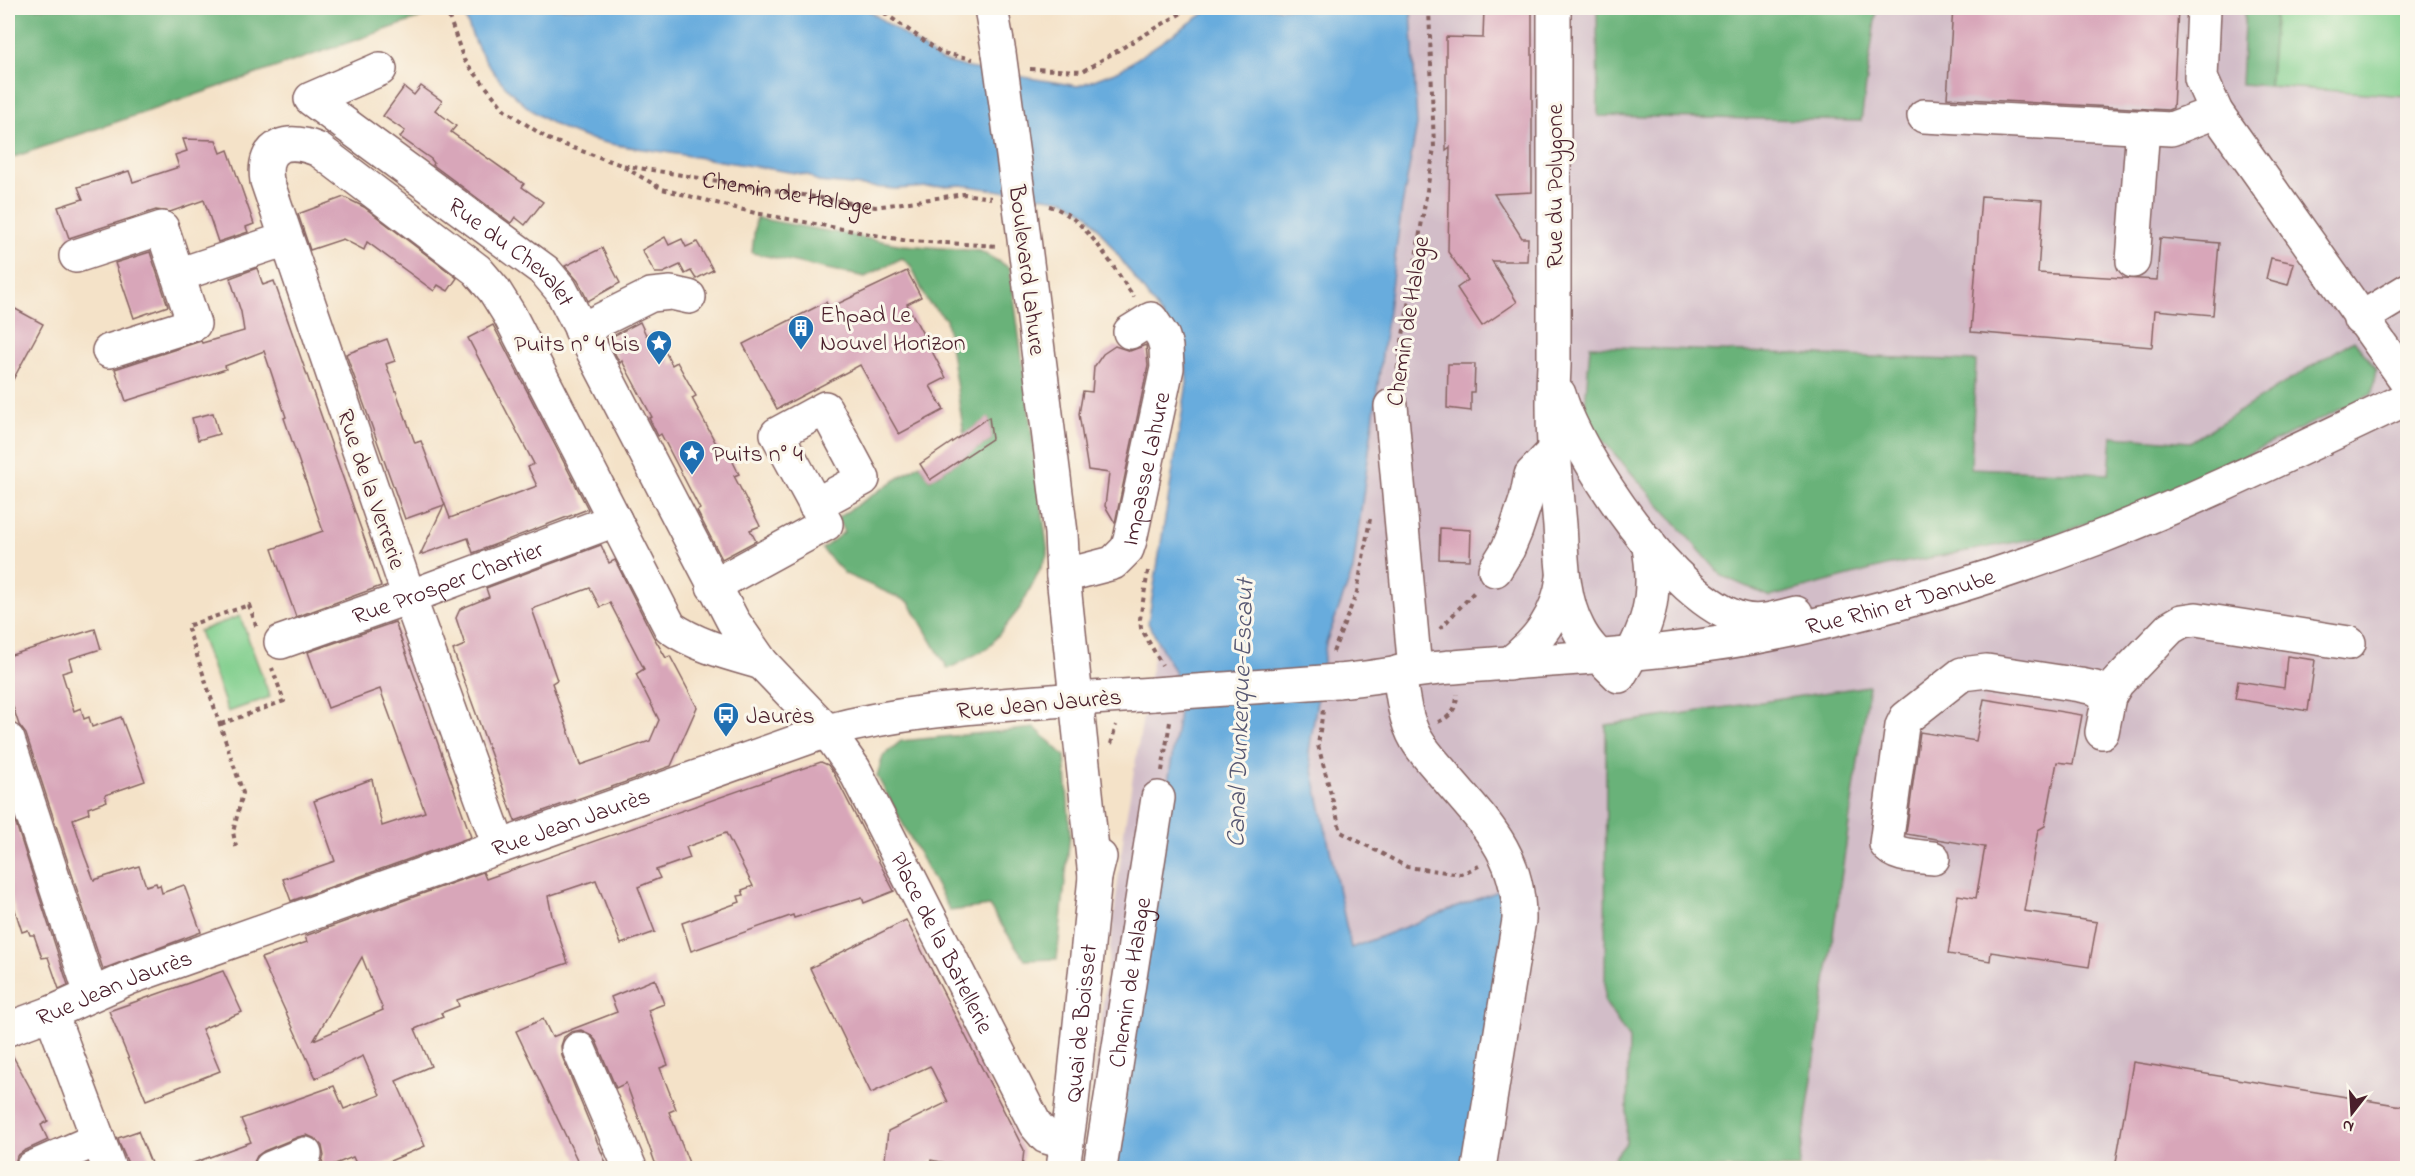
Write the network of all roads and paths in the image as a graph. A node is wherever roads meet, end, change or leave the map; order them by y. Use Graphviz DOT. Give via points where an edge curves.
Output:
graph roads {
  1 [pos="446,8"];
  2 [pos="877,8"];
  3 [pos="991,8"];
  4 [pos="1190,8"];
  5 [pos="1429,8"];
  6 [pos="1554,8"];
  7 [pos="2204,8"];
  8 [pos="998,60"];
  9 [pos="380,69"];
  10 [pos="2216,112"];
  11 [pos="1924,116"];
  12 [pos="2143,128"];
  13 [pos="621,165"];
  14 [pos="1018,203"];
  15 [pos="286,239"];
  16 [pos="1025,246"];
  17 [pos="76,256"];
  18 [pos="2133,261"];
  19 [pos="178,275"];
  20 [pos="2408,290"];
  21 [pos="689,297"];
  22 [pos="2360,319"];
  23 [pos="1140,326"];
  24 [pos="581,330"];
  25 [pos="109,351"];
  26 [pos="1554,365"];
  27 [pos="2408,383"];
  28 [pos="2408,398"];
  29 [pos="1391,406"];
  30 [pos="2408,422"];
  31 [pos="1554,451"];
  32 [pos="815,505"];
  33 [pos="615,519"];
  34 [pos="1648,542"];
  35 [pos="1495,570"];
  36 [pos="1069,574"];
  37 [pos="1564,576"];
  38 [pos="714,586"];
  39 [pos="409,597"];
  40 [pos="1900,602"];
  41 [pos="2349,643"];
  42 [pos="270,646"];
  43 [pos="762,663"];
  44 [pos="1618,663"];
  45 [pos="1509,664"];
  46 [pos="1407,667"];
  47 [pos="1349,680"];
  48 [pos="1456,683"];
  49 [pos="1086,698"];
  50 [pos="2109,698"];
  51 [pos="221,724"];
  52 [pos="1411,728"];
  53 [pos="827,731"];
  54 [pos="2102,732"];
  55 [pos="8,740"];
  56 [pos="1158,798"];
  57 [pos="499,846"];
  58 [pos="236,847"];
  59 [pos="1933,858"];
  60 [pos="91,994"];
  61 [pos="51,1013"];
  62 [pos="8,1029"];
  63 [pos="579,1049"];
  64 [pos="103,1154"];
  65 [pos="305,1154"];
  66 [pos="1065,1156"];
  67 [pos="33,1168"];
  68 [pos="271,1168"];
  69 [pos="630,1168"];
  70 [pos="1100,1168"];
  71 [pos="1479,1168"];
  1 -- 13 [label="path, Chemin de Halage" via="464,60 506,110 548,139"];
  2 -- 8 [label="path" via="942,53"];
  3 -- 8 [label="street, Boulevard Lahure"];
  4 -- 8 [label="path" via="1083,71"];
  5 -- 29 [label="path, Chemin de Halage" via="1434,148"];
  6 -- 26 [label="street, Rue du Polygone"];
  7 -- 10 [label="street" via="2201,78"];
  8 -- 14 [label="street, Boulevard Lahure, bridge"];
  9 -- 24 [label="street, Rue du Chevalet" via="311,99 545,271 561,290"];
  10 -- 12 [label="street" via="2171,129"];
  10 -- 22 [label="street"];
  11 -- 12 [label="street"];
  12 -- 18 [label="street"];
  13 -- 14 [label="path, Chemin de Halage" via="875,207 964,194"];
  13 -- 16 [label="path" via="662,189 754,213 908,241"];
  14 -- 16 [label="street, Boulevard Lahure"];
  14 -- 23 [label="path, Chemin de Halage" via="1058,208 1076,220"];
  15 -- 19 [label="street"];
  15 -- 33 [label="street, Rue de la Verrerie" via="265,170 275,149 291,143 308,146 328,157 477,270 509,314"];
  15 -- 39 [label="street, Rue de la Verrerie"];
  16 -- 36 [label="street, Boulevard Lahure"];
  17 -- 19 [label="street" via="162,228"];
  19 -- 25 [label="street" via="194,324"];
  20 -- 22 [label="street"];
  21 -- 24 [label="street" via="651,295"];
  22 -- 27 [label="street"];
  23 -- 36 [label="street, Impasse Lahure" via="1163,337 1167,368 1130,540 1113,563"];
  24 -- 38 [label="street, Rue du Chevalet"];
  26 -- 31 [label="street, Rue du Polygone"];
  26 -- 34 [label="street, Rue du Polygone" via="1563,408 1583,449"];
  28 -- 40 [label="street, Rue Rhin et Danube" via="2100,537"];
  29 -- 46 [label="street, Chemin de Halage"];
  30 -- 44 [label="street, Rue Rhin et Danube" via="2156,536 1889,626 1712,666"];
  31 -- 35 [label="street" via="1531,475 1516,530"];
  31 -- 37 [label="street, Rue du Polygone"];
  32 -- 38 [label="street" via="826,524"];
  33 -- 39 [label="street, Rue Prosper Chartier"];
  33 -- 43 [label="street" via="670,627 705,646"];
  34 -- 40 [label="street, Rue du Polygone" via="1690,589 1717,609 1743,619 1766,620 1841,604"];
  34 -- 44 [label="street, Rue du Polygone" via="1652,599 1645,625"];
  35 -- 46 [label="path"];
  36 -- 49 [label="street, Boulevard Lahure" via="1082,599"];
  37 -- 44 [label="street, Rue du Polygone" via="1573,618 1582,635"];
  37 -- 45 [label="street, Rue du Polygone" via="1556,608 1544,631"];
  38 -- 43 [label="street, Rue du Chevalet"];
  39 -- 42 [label="street, Rue Prosper Chartier"];
  39 -- 57 [label="street, Rue de la Verrerie"];
  40 -- 44 [label="street, Rue Rhin et Danube" via="1778,633"];
  41 -- 50 [label="street" via="2196,619 2182,621 2170,628 2117,683"];
  42 -- 51 [label="path" via="284,701"];
  42 -- 51 [label="path" via="249,605 187,626"];
  43 -- 53 [label="street, Rue du Chevalet"];
  44 -- 45 [label="street, Rue Rhin et Danube"];
  44 -- 48 [label="street, Rue Rhin et Danube"];
  45 -- 46 [label="street, Rue Rhin et Danube"];
  46 -- 47 [label="street, Rue Rhin et Danube"];
  46 -- 48 [label="street, Rue Rhin et Danube"];
  46 -- 52 [label="street, Chemin de Halage"];
  47 -- 49 [label="street, Rue Jean Jaurès, bridge"];
  48 -- 52 [label="path" via="1455,710 1446,719"];
  49 -- 53 [label="street, Rue Jean Jaurès" via="899,716"];
  49 -- 66 [label="street, Quai de Boisset" via="1103,820 1102,846 1095,878"];
  50 -- 54 [label="street"];
  50 -- 59 [label="street" via="2095,688 1987,671 1962,674 1906,718 1886,844 1897,853"];
  51 -- 58 [label="path" via="243,793 233,832"];
  52 -- 71 [label="street, Chemin de Halage" via="1427,755 1497,838 1512,871 1519,903"];
  53 -- 57 [label="street, Rue Jean Jaurès"];
  53 -- 66 [label="street, Place de la Batellerie" via="862,784 1035,1124"];
  55 -- 60 [label="street"];
  56 -- 70 [label="street, Chemin de Halage"];
  57 -- 60 [label="street, Rue Jean Jaurès"];
  60 -- 61 [label="street, Rue Jean Jaurès"];
  61 -- 62 [label="street, Rue Jean Jaurès"];
  61 -- 64 [label="street"];
  63 -- 69 [label="street"];
  64 -- 67 [label="street"];
  65 -- 68 [label="street"];
}
